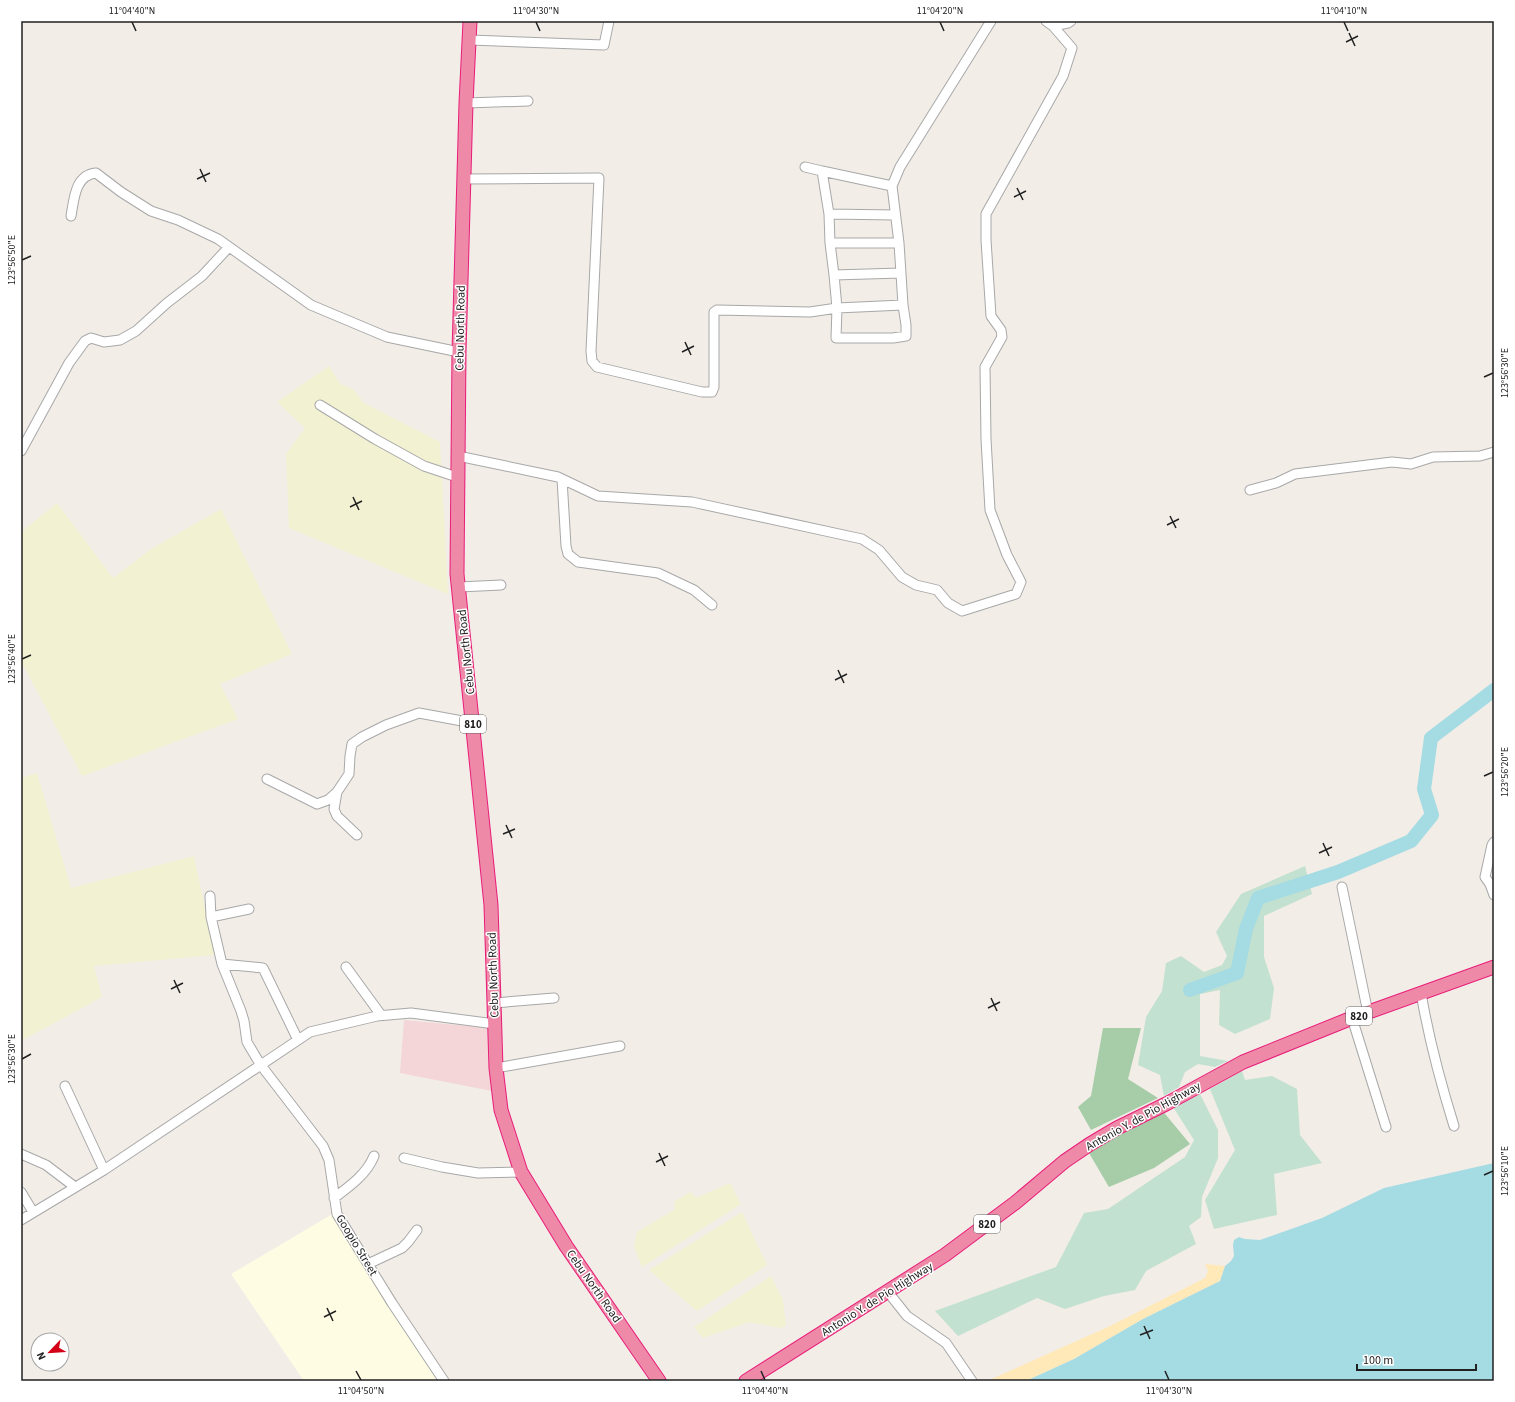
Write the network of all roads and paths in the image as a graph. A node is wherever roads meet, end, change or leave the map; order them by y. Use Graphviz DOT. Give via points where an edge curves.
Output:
graph roads {
  1 [pos="470,21"];
  2 [pos="609,21"];
  3 [pos="991,21"];
  4 [pos="1071,21"];
  5 [pos="1049,23"];
  6 [pos="470,40"];
  7 [pos="528,101"];
  8 [pos="466,103"];
  9 [pos="805,167"];
  10 [pos="822,171"];
  11 [pos="464,179"];
  12 [pos="892,186"];
  13 [pos="829,214"];
  14 [pos="895,215"];
  15 [pos="71,216"];
  16 [pos="899,243"];
  17 [pos="830,244"];
  18 [pos="229,247"];
  19 [pos="901,273"];
  20 [pos="834,275"];
  21 [pos="903,305"];
  22 [pos="837,308"];
  23 [pos="459,352"];
  24 [pos="320,405"];
  25 [pos="21,451"];
  26 [pos="1494,452"];
  27 [pos="458,456"];
  28 [pos="458,477"];
  29 [pos="562,479"];
  30 [pos="1250,490"];
  31 [pos="501,585"];
  32 [pos="459,586"];
  33 [pos="712,605"];
  34 [pos="473,723"];
  35 [pos="267,779"];
  36 [pos="337,792"];
  37 [pos="357,835"];
  38 [pos="1494,842"];
  39 [pos="1342,887"];
  40 [pos="1494,895"];
  41 [pos="210,896"];
  42 [pos="248,909"];
  43 [pos="211,917"];
  44 [pos="222,964"];
  45 [pos="346,967"];
  46 [pos="1494,967"];
  47 [pos="1421,993"];
  48 [pos="554,998"];
  49 [pos="494,1003"];
  50 [pos="1368,1013"];
  51 [pos="381,1015"];
  52 [pos="1352,1018"];
  53 [pos="495,1024"];
  54 [pos="298,1040"];
  55 [pos="620,1046"];
  56 [pos="260,1064"];
  57 [pos="496,1068"];
  58 [pos="65,1086"];
  59 [pos="1454,1126"];
  60 [pos="1386,1127"];
  61 [pos="21,1154"];
  62 [pos="374,1156"];
  63 [pos="404,1158"];
  64 [pos="104,1170"];
  65 [pos="521,1172"];
  66 [pos="75,1187"];
  67 [pos="21,1192"];
  68 [pos="334,1198"];
  69 [pos="33,1212"];
  70 [pos="21,1220"];
  71 [pos="417,1230"];
  72 [pos="368,1264"];
  73 [pos="888,1292"];
  74 [pos="444,1381"];
  75 [pos="660,1381"];
  76 [pos="746,1381"];
  77 [pos="972,1381"];
  1 -- 6 [label="highway, Cebu North Road / 810"];
  2 -- 6 [label="street" via="604,45"];
  3 -- 12 [label="street" via="900,167"];
  4 -- 5 [label="street"];
  5 -- 29 [label="street" via="1072,48 1063,76 986,214 991,316 1001,330 1002,336 985,367 990,510 1007,555 1021,582 1016,594 962,611 948,603 937,590 916,586 902,577 879,550 862,540 692,502 598,496"];
  6 -- 8 [label="highway, Cebu North Road / 810"];
  7 -- 8 [label="street"];
  8 -- 11 [label="highway, Cebu North Road / 810"];
  9 -- 10 [label="street"];
  10 -- 12 [label="street"];
  10 -- 13 [label="street"];
  11 -- 22 [label="street" via="599,178 591,351 592,361 597,367 702,392 712,392 714,312 810,312"];
  11 -- 23 [label="highway, Cebu North Road / 810"];
  12 -- 14 [label="street"];
  13 -- 14 [label="street"];
  13 -- 17 [label="street"];
  14 -- 16 [label="street"];
  15 -- 18 [label="street" via="76,189 89,173 96,173 151,211 204,231"];
  16 -- 17 [label="street"];
  16 -- 19 [label="street"];
  17 -- 20 [label="street"];
  18 -- 23 [label="street" via="311,305 387,337"];
  18 -- 25 [label="street" via="202,276 136,331 120,340 104,342 91,338 85,341 69,363"];
  19 -- 20 [label="street"];
  19 -- 21 [label="street"];
  20 -- 22 [label="street"];
  21 -- 22 [label="street"];
  21 -- 22 [label="street" via="906,336 893,338 836,338"];
  23 -- 27 [label="highway, Cebu North Road / 810"];
  24 -- 28 [label="street" via="424,466"];
  26 -- 30 [label="street" via="1480,456 1433,457 1411,464 1392,462 1294,474 1276,483"];
  27 -- 28 [label="highway, Cebu North Road / 810"];
  27 -- 29 [label="street"];
  28 -- 32 [label="highway, Cebu North Road / 810"];
  29 -- 33 [label="street" via="568,554 578,562 658,573 694,590"];
  31 -- 32 [label="street"];
  32 -- 34 [label="highway, Cebu North Road / 810"];
  34 -- 36 [label="street" via="419,713 362,737 352,744 350,774"];
  34 -- 49 [label="highway, Cebu North Road / 810" via="491,905"];
  35 -- 36 [label="street" via="317,804 328,800"];
  36 -- 37 [label="street" via="334,809 337,816"];
  38 -- 40 [label="street" via="1484,877"];
  39 -- 50 [label="street"];
  41 -- 43 [label="street, Goopio Street"];
  42 -- 43 [label="street"];
  43 -- 44 [label="street, Goopio Street"];
  44 -- 54 [label="street" via="263,968"];
  44 -- 56 [label="street, Goopio Street" via="241,1010 247,1042"];
  45 -- 51 [label="street"];
  46 -- 47 [label="highway, Antonio Y. de Pio Highway / 820"];
  47 -- 50 [label="highway, Antonio Y. de Pio Highway / 820"];
  47 -- 59 [label="street" via="1430,1040"];
  48 -- 49 [label="street"];
  49 -- 53 [label="highway, Cebu North Road / 810"];
  50 -- 52 [label="highway, Antonio Y. de Pio Highway / 820"];
  51 -- 53 [label="street" via="411,1014"];
  51 -- 54 [label="street" via="310,1032"];
  52 -- 60 [label="street"];
  52 -- 73 [label="highway, Antonio Y. de Pio Highway / 820" via="1232,1067 1117,1128 1065,1161 1015,1203 945,1255"];
  53 -- 57 [label="highway, Cebu North Road / 810"];
  54 -- 56 [label="street"];
  55 -- 57 [label="street"];
  56 -- 64 [label="street"];
  56 -- 68 [label="street, Goopio Street" via="323,1146 329,1160"];
  57 -- 65 [label="highway, Cebu North Road / 810" via="501,1110"];
  58 -- 64 [label="street"];
  61 -- 66 [label="street" via="46,1164"];
  62 -- 68 [label="street" via="370,1166"];
  63 -- 65 [label="street" via="478,1174"];
  64 -- 66 [label="street"];
  65 -- 75 [label="highway, Cebu North Road / 810" via="566,1246"];
  66 -- 69 [label="street"];
  67 -- 69 [label="street"];
  68 -- 72 [label="street, Goopio Street" via="337,1214"];
  69 -- 70 [label="street"];
  71 -- 72 [label="street" via="402,1248"];
  72 -- 74 [label="street, Goopio Street"];
  73 -- 76 [label="highway, Antonio Y. de Pio Highway / 820"];
  73 -- 77 [label="street" via="907,1316 946,1343"];
}
